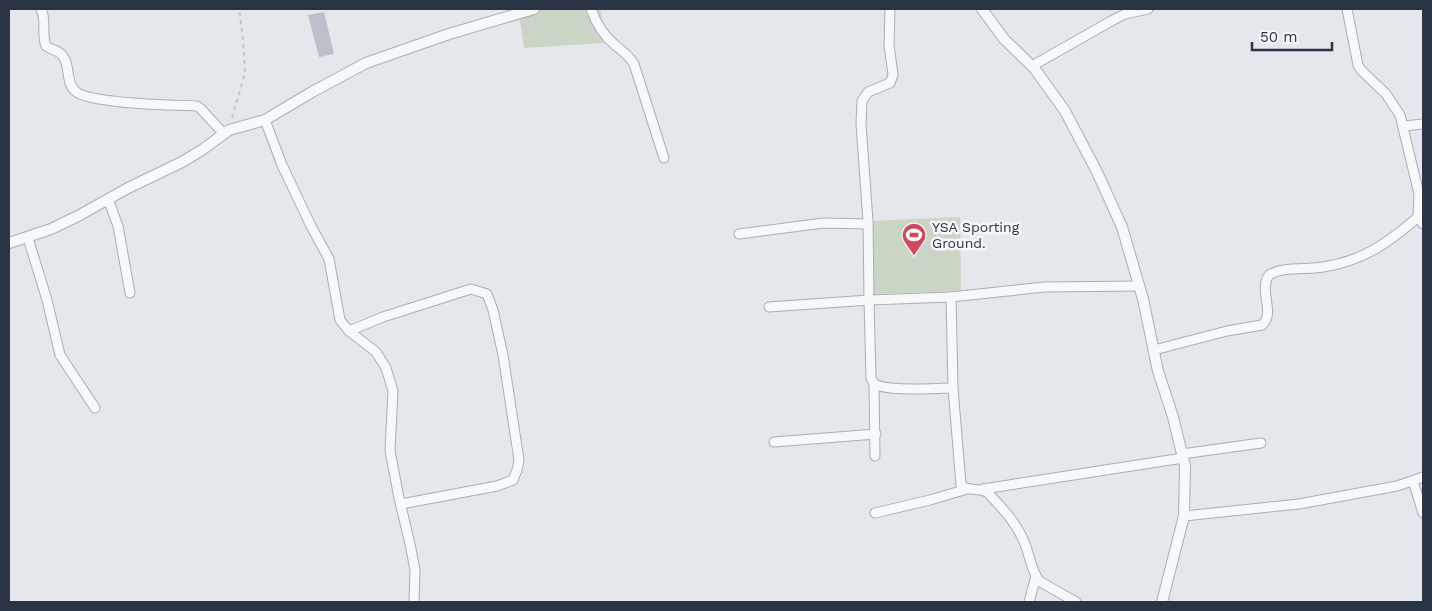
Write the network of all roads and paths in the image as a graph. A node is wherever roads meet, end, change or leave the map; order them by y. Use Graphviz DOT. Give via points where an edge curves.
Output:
graph roads {
  1 [pos="41,9"];
  2 [pos="239,9"];
  3 [pos="534,9"];
  4 [pos="592,9"];
  5 [pos="890,9"];
  6 [pos="982,9"];
  7 [pos="1148,9"];
  8 [pos="1347,9"];
  9 [pos="1032,66"];
  10 [pos="265,120"];
  11 [pos="1423,124"];
  12 [pos="1404,126"];
  13 [pos="227,132"];
  14 [pos="664,158"];
  15 [pos="108,199"];
  16 [pos="1420,220"];
  17 [pos="868,224"];
  18 [pos="739,234"];
  19 [pos="28,238"];
  20 [pos="9,243"];
  21 [pos="1139,286"];
  22 [pos="130,293"];
  23 [pos="951,297"];
  24 [pos="869,300"];
  25 [pos="769,307"];
  26 [pos="349,331"];
  27 [pos="1154,350"];
  28 [pos="874,384"];
  29 [pos="953,388"];
  30 [pos="94,408"];
  31 [pos="876,434"];
  32 [pos="774,442"];
  33 [pos="1261,443"];
  34 [pos="875,456"];
  35 [pos="1182,456"];
  36 [pos="1423,477"];
  37 [pos="1413,481"];
  38 [pos="967,489"];
  39 [pos="983,489"];
  40 [pos="401,504"];
  41 [pos="875,513"];
  42 [pos="1423,513"];
  43 [pos="1184,516"];
  44 [pos="1036,576"];
  45 [pos="414,602"];
  46 [pos="1029,602"];
  47 [pos="1076,602"];
  48 [pos="1162,602"];
  1 -- 13 [label="street" via="43,40 46,46 63,55 70,84 78,93 98,100 196,106"];
  2 -- 13 [label="path" via="245,73"];
  3 -- 10 [label="street" via="449,34 366,64"];
  4 -- 14 [label="street" via="606,36 634,64"];
  5 -- 17 [label="street" via="889,45 893,74 890,83 866,93 862,102"];
  6 -- 9 [label="street" via="1004,39"];
  7 -- 9 [label="street" via="1113,20"];
  8 -- 12 [label="street" via="1358,65 1393,103"];
  9 -- 21 [label="street" via="1065,111 1097,172 1122,227"];
  10 -- 13 [label="street"];
  10 -- 26 [label="street" via="282,165 330,259 340,320"];
  11 -- 12 [label="street"];
  12 -- 16 [label="street" via="1419,194"];
  13 -- 15 [label="street" via="182,162"];
  15 -- 19 [label="street"];
  15 -- 22 [label="street" via="118,226"];
  16 -- 27 [label="street" via="1364,256 1324,267 1269,275 1264,285 1268,312 1262,325"];
  17 -- 18 [label="street" via="823,223"];
  17 -- 24 [label="street"];
  19 -- 20 [label="street"];
  19 -- 30 [label="street" via="60,355"];
  21 -- 23 [label="street" via="1045,288"];
  21 -- 27 [label="street"];
  23 -- 24 [label="street"];
  23 -- 29 [label="street"];
  24 -- 25 [label="street"];
  24 -- 28 [label="street"];
  26 -- 40 [label="street" via="376,352 386,368 393,390 390,451"];
  26 -- 40 [label="street" via="471,289 487,294 493,310 519,460 513,480 497,486"];
  27 -- 35 [label="street"];
  28 -- 29 [label="street" via="899,388"];
  28 -- 31 [label="street"];
  29 -- 38 [label="street" via="960,481"];
  31 -- 32 [label="street"];
  31 -- 34 [label="street"];
  33 -- 35 [label="street"];
  35 -- 39 [label="street"];
  35 -- 43 [label="street" via="1185,466"];
  36 -- 37 [label="street"];
  37 -- 42 [label="street"];
  37 -- 43 [label="street" via="1300,504"];
  38 -- 39 [label="street"];
  38 -- 41 [label="street"];
  39 -- 44 [label="street" via="1015,523"];
  40 -- 45 [label="street" via="415,570"];
  43 -- 48 [label="street"];
  44 -- 46 [label="street"];
  44 -- 47 [label="street" via="1039,581"];
}
